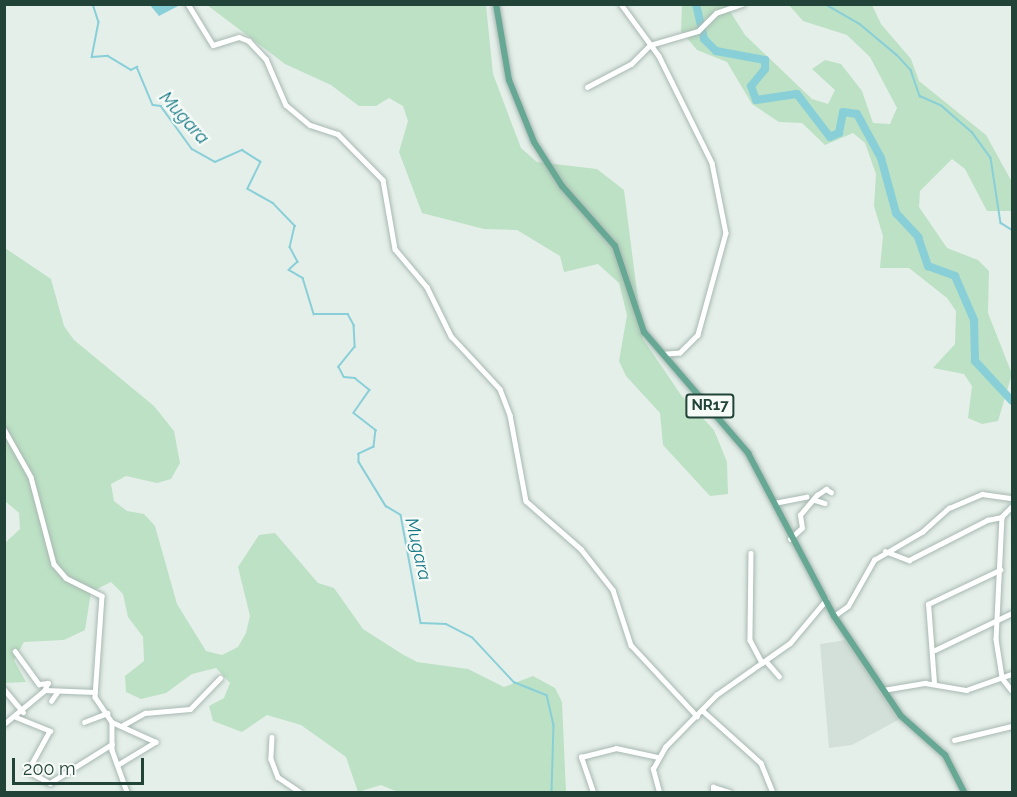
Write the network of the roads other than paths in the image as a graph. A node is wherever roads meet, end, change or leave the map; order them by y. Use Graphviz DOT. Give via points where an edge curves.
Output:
graph roads {
  1 [pos="188,4"];
  2 [pos="496,4"];
  3 [pos="621,4"];
  4 [pos="742,4"];
  5 [pos="650,45"];
  6 [pos="587,87"];
  7 [pos="664,354"];
  8 [pos="4,429"];
  9 [pos="831,492"];
  10 [pos="806,497"];
  11 [pos="1012,498"];
  12 [pos="815,500"];
  13 [pos="774,503"];
  14 [pos="825,503"];
  15 [pos="1012,507"];
  16 [pos="1002,518"];
  17 [pos="790,539"];
  18 [pos="885,552"];
  19 [pos="751,553"];
  20 [pos="1000,570"];
  21 [pos="826,600"];
  22 [pos="1012,613"];
  23 [pos="834,616"];
  24 [pos="998,622"];
  25 [pos="935,650"];
  26 [pos="15,651"];
  27 [pos="764,662"];
  28 [pos="1012,674"];
  29 [pos="779,676"];
  30 [pos="220,678"];
  31 [pos="1002,678"];
  32 [pos="934,683"];
  33 [pos="4,689"];
  34 [pos="45,690"];
  35 [pos="883,690"];
  36 [pos="58,691"];
  37 [pos="1012,691"];
  38 [pos="95,692"];
  39 [pos="51,700"];
  40 [pos="702,710"];
  41 [pos="22,712"];
  42 [pos="107,713"];
  43 [pos="697,716"];
  44 [pos="16,717"];
  45 [pos="84,722"];
  46 [pos="112,722"];
  47 [pos="4,724"];
  48 [pos="123,725"];
  49 [pos="1012,726"];
  50 [pos="272,737"];
  51 [pos="954,740"];
  52 [pos="112,744"];
  53 [pos="658,757"];
  54 [pos="120,764"];
  55 [pos="127,792"];
  56 [pos="300,792"];
  57 [pos="593,792"];
  58 [pos="659,792"];
  59 [pos="713,792"];
  60 [pos="729,792"];
  61 [pos="773,792"];
  62 [pos="964,792"];
  1 -- 43 [label="street" via="213,45 249,40 266,60 286,105 310,125 338,134 383,180 395,249 427,287 451,336 480,362 503,397 526,501 581,549 613,590 631,645"];
  2 -- 7 [label="main road, NR17" via="509,80 534,142 562,186 615,246 638,322"];
  3 -- 5 [label="street"];
  4 -- 5 [label="street" via="716,13 698,32"];
  5 -- 6 [label="street" via="631,64"];
  5 -- 7 [label="street" via="712,163 727,240 698,335 680,353"];
  7 -- 13 [label="main road, NR17" via="748,453"];
  8 -- 38 [label="street" via="31,477 54,564 66,578 102,596"];
  9 -- 12 [label="street" via="826,489"];
  10 -- 13 [label="street"];
  11 -- 18 [label="street" via="982,494 964,500"];
  12 -- 14 [label="street"];
  12 -- 17 [label="street" via="800,515 802,528"];
  13 -- 17 [label="main road, NR17"];
  15 -- 16 [label="street"];
  16 -- 18 [label="street" via="987,520 909,560"];
  16 -- 20 [label="street"];
  17 -- 21 [label="main road, NR17"];
  18 -- 23 [label="street" via="867,568 848,606"];
  19 -- 27 [label="street" via="750,640"];
  20 -- 24 [label="street"];
  20 -- 25 [label="street" via="928,604"];
  21 -- 23 [label="main road, NR17"];
  21 -- 27 [label="street" via="807,626"];
  22 -- 24 [label="street"];
  23 -- 35 [label="main road, NR17"];
  24 -- 25 [label="street"];
  24 -- 31 [label="street"];
  25 -- 32 [label="street"];
  26 -- 34 [label="street" via="39,684 48,683"];
  27 -- 29 [label="street"];
  27 -- 40 [label="street"];
  28 -- 31 [label="street"];
  30 -- 48 [label="street" via="189,710 145,713"];
  31 -- 32 [label="street" via="966,690"];
  31 -- 37 [label="street"];
  32 -- 35 [label="street"];
  33 -- 41 [label="street"];
  34 -- 36 [label="street"];
  34 -- 41 [label="street" via="29,699"];
  35 -- 62 [label="main road, NR17" via="902,716 945,755"];
  36 -- 38 [label="street"];
  36 -- 39 [label="street"];
  38 -- 42 [label="street"];
  40 -- 43 [label="street"];
  40 -- 61 [label="street" via="761,763"];
  41 -- 44 [label="street"];
  42 -- 45 [label="street"];
  42 -- 46 [label="street"];
  43 -- 53 [label="street"];
  44 -- 47 [label="street"];
  44 -- 52 [label="street" via="50,731 28,771 50,783 95,756 98,748"];
  46 -- 48 [label="street"];
  46 -- 52 [label="street"];
  48 -- 54 [label="street" via="156,744"];
  49 -- 51 [label="street"];
  50 -- 56 [label="street" via="271,759 278,777"];
  52 -- 54 [label="street"];
  53 -- 57 [label="street" via="616,748 581,757"];
  53 -- 58 [label="street" via="653,769"];
  54 -- 55 [label="street"];
  59 -- 60 [label="street" via="713,787"];
}
